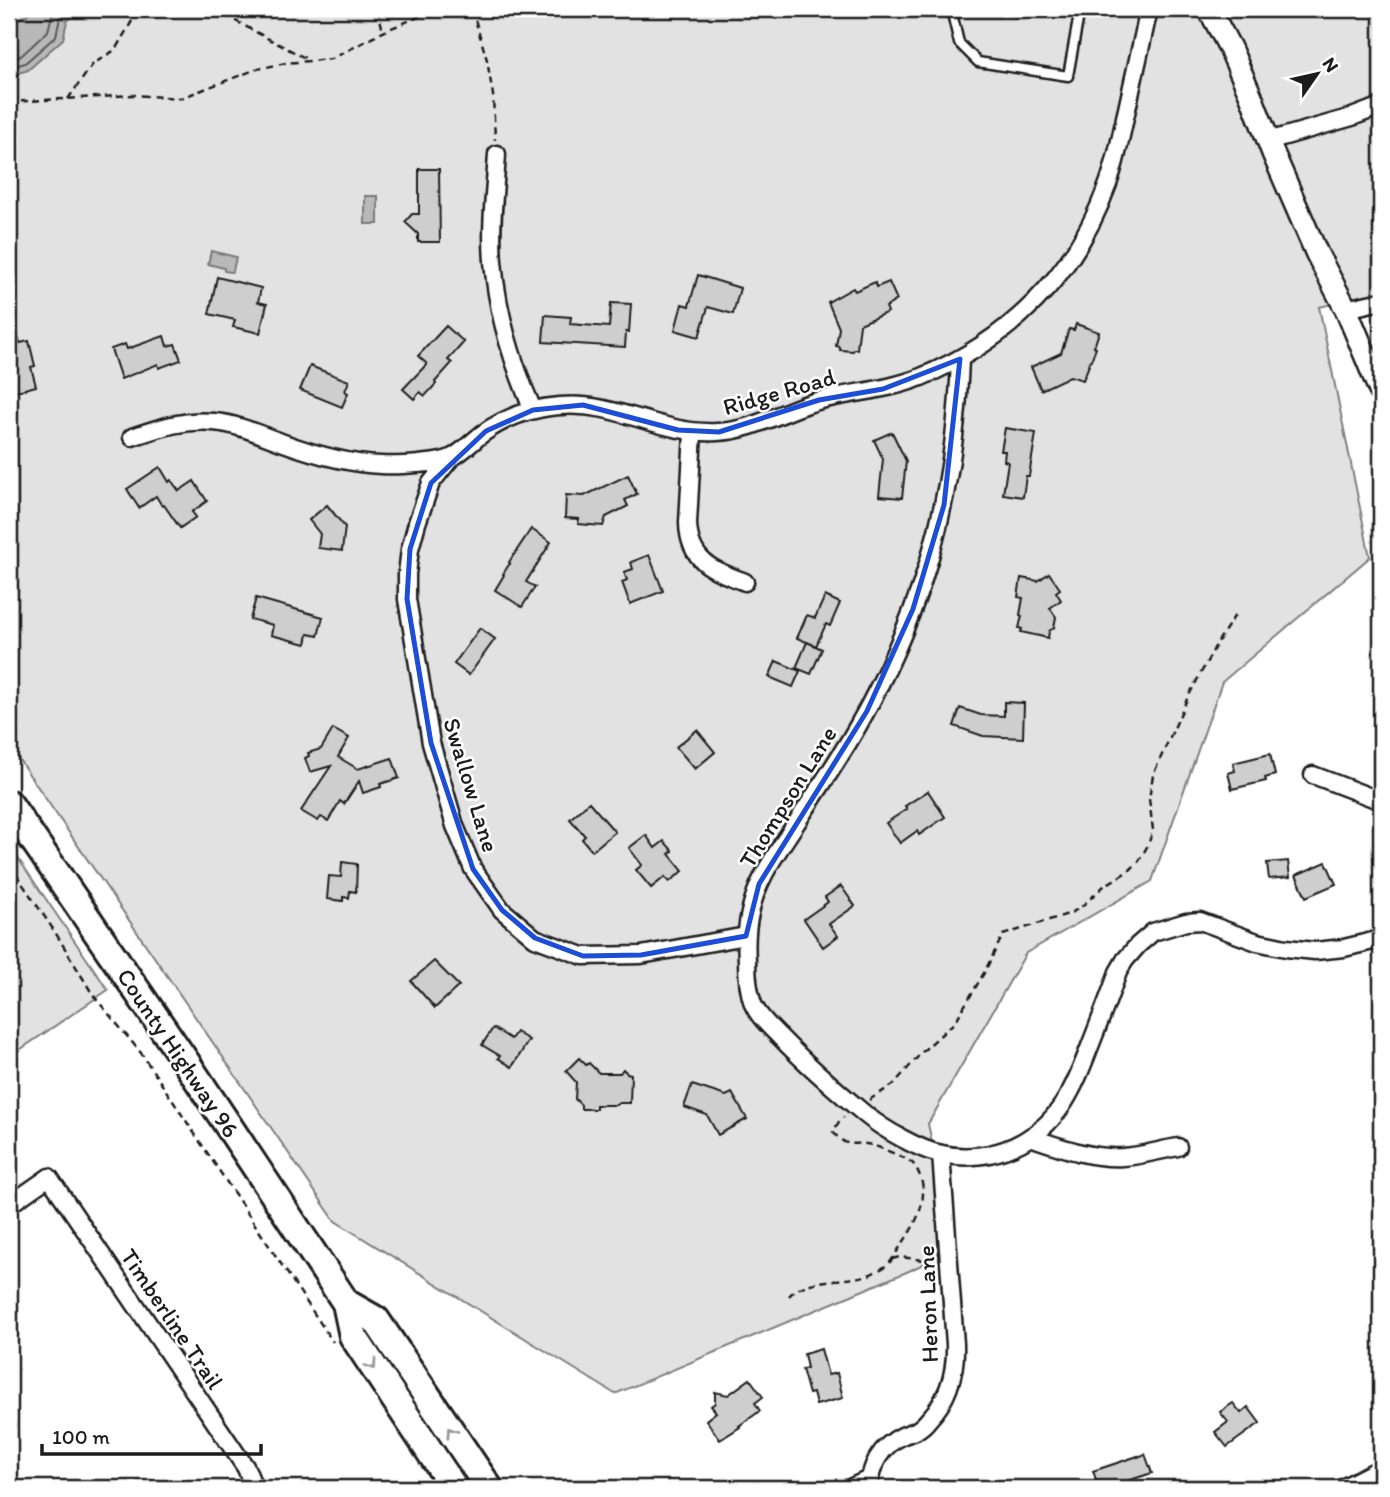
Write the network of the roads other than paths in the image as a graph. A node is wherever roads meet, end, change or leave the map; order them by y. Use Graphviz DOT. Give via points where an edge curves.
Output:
graph roads {
  1 [pos="951,9"];
  2 [pos="1080,9"];
  3 [pos="1149,9"];
  4 [pos="1209,9"];
  5 [pos="1381,106"];
  6 [pos="1268,141"];
  7 [pos="497,154"];
  8 [pos="1381,301"];
  9 [pos="1346,309"];
  10 [pos="960,359"];
  11 [pos="1381,393"];
  12 [pos="533,410"];
  13 [pos="693,432"];
  14 [pos="132,437"];
  15 [pos="451,458"];
  16 [pos="745,582"];
  17 [pos="1312,775"];
  18 [pos="1381,801"];
  19 [pos="9,804"];
  20 [pos="746,936"];
  21 [pos="1381,939"];
  22 [pos="1030,1137"];
  23 [pos="1178,1147"];
  24 [pos="941,1154"];
  25 [pos="9,1205"];
  26 [pos="346,1303"];
  27 [pos="1381,1468"];
  28 [pos="869,1484"];
  29 [pos="254,1488"];
  30 [pos="454,1488"];
  31 [pos="489,1488"];
  32 [pos="850,1488"];
  33 [pos="1342,1488"];
  1 -- 2 [label="lane" via="959,43 978,62 1068,76"];
  3 -- 10 [label="street, Ridge Road" via="1119,145 1096,214 1060,273 1038,299 1013,323"];
  4 -- 6 [label="street"];
  5 -- 6 [label="street"];
  6 -- 9 [label="street"];
  7 -- 12 [label="street" via="492,228 498,302 505,338"];
  8 -- 9 [label="street"];
  9 -- 11 [label="street"];
  10 -- 13 [label="street, Ridge Road" via="918,378 819,400 760,424"];
  10 -- 20 [label="street, Thompson Lane" via="948,481 913,609 867,711 759,884"];
  12 -- 13 [label="street, Ridge Road" via="583,405"];
  12 -- 15 [label="street, Ridge Road" via="492,428"];
  13 -- 16 [label="street" via="688,523 692,549 702,562"];
  14 -- 15 [label="street, Ridge Road" via="171,424 214,422 357,463 416,464"];
  15 -- 20 [label="street, Swallow Lane" via="431,483 417,523 410,549 407,599 431,743 472,869 502,910 535,938 583,956 641,955"];
  17 -- 18 [label="street"];
  19 -- 26 [label="main road, County Highway 96"];
  20 -- 24 [label="street, Thompson Lane" via="753,1006 766,1023 815,1072 878,1124"];
  21 -- 22 [label="street, Thompson Lane" via="1315,951 1257,942 1200,921 1153,932 1118,972 1075,1086 1049,1122"];
  22 -- 23 [label="street" via="1104,1157"];
  22 -- 24 [label="street, Thompson Lane" via="997,1152"];
  24 -- 28 [label="street, Heron Lane" via="955,1345 952,1380 936,1412 880,1454"];
  25 -- 29 [label="street, Timberline Trail" via="49,1177 246,1468"];
  26 -- 30 [label="main road, County Highway 96, one-way" via="353,1336"];
  31 -- 26 [label="main road, County Highway 96, one-way" via="376,1320"];
  27 -- 33 [label="street"];
  28 -- 32 [label="street, Heron Lane"];
}
